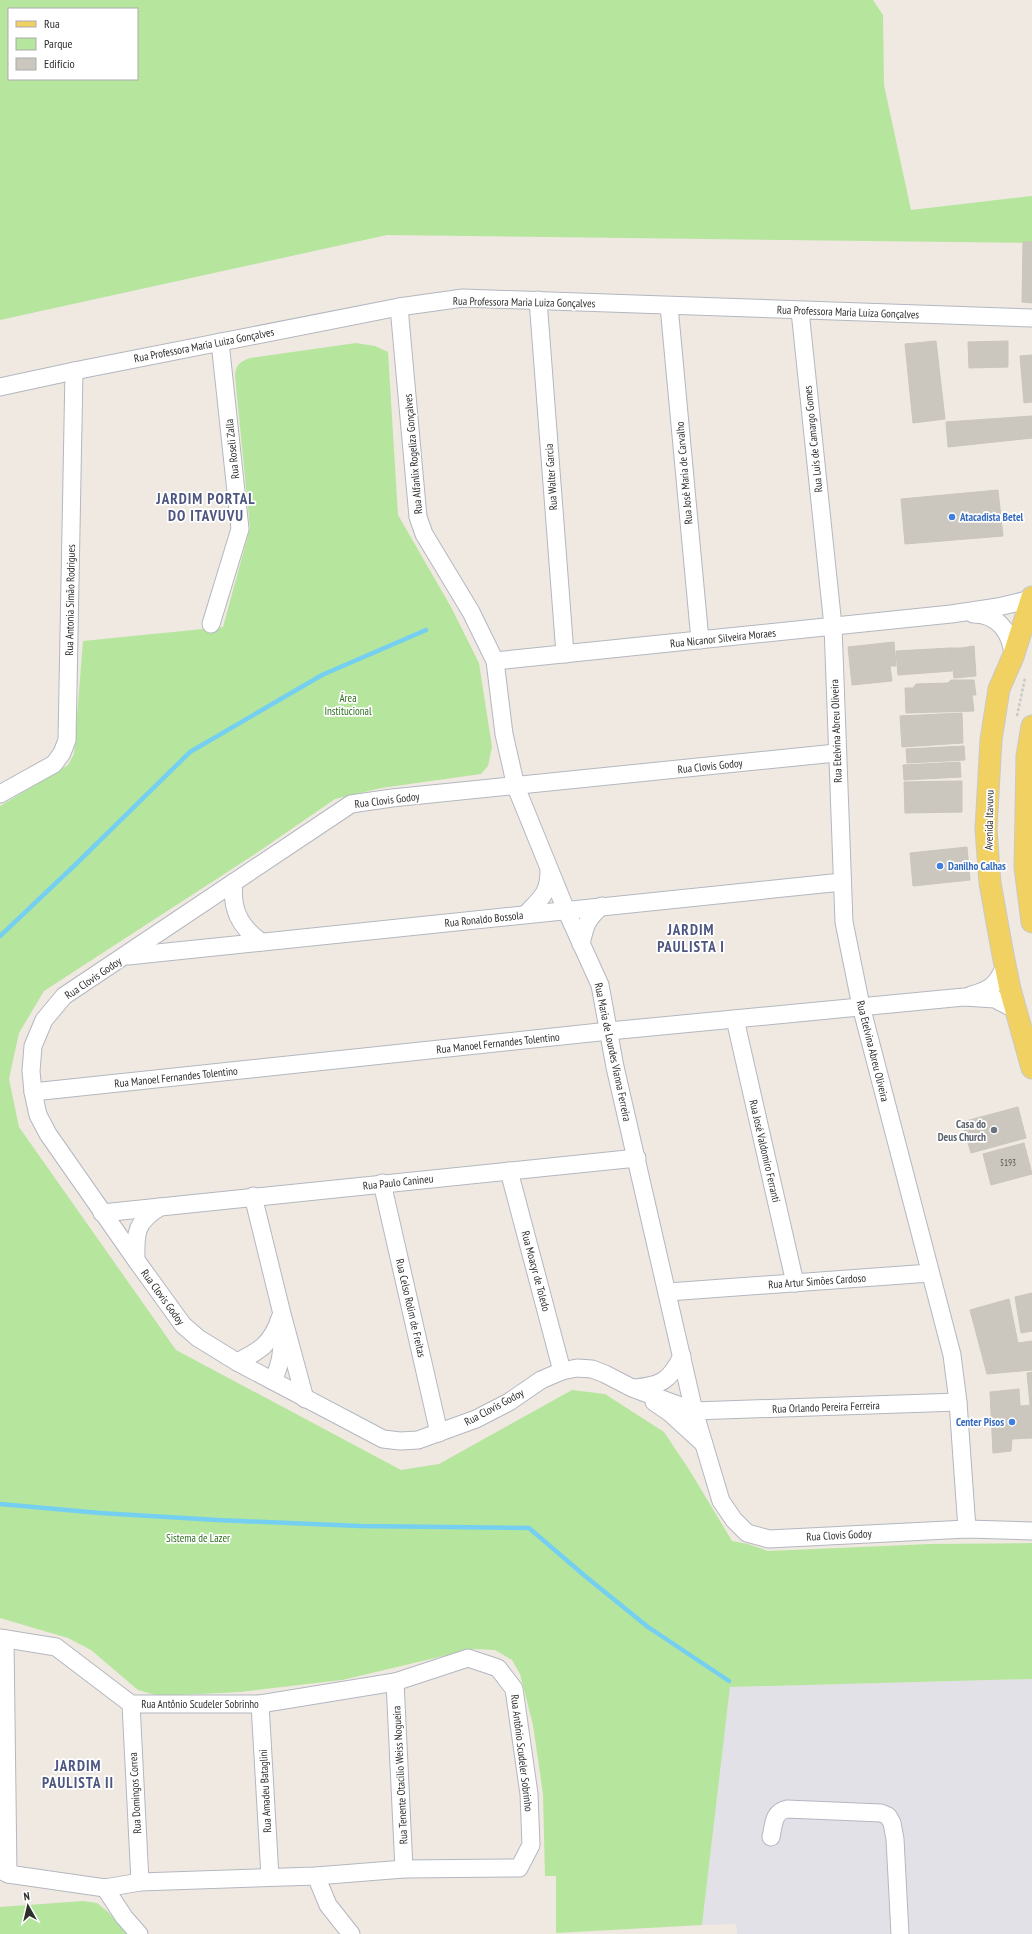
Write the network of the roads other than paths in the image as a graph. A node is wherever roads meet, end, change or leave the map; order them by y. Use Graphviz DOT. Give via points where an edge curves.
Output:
graph roads {
  1 [pos="538,300"];
  2 [pos="669,306"];
  3 [pos="399,307"];
  4 [pos="800,311"];
  5 [pos="1032,318"];
  6 [pos="220,342"];
  7 [pos="74,371"];
  8 [pos="0,387"];
  9 [pos="826,566"];
  10 [pos="1032,598"];
  11 [pos="471,612"];
  12 [pos="951,614"];
  13 [pos="211,624"];
  14 [pos="832,626"];
  15 [pos="1019,635"];
  16 [pos="700,640"];
  17 [pos="565,654"];
  18 [pos="495,661"];
  19 [pos="1032,726"];
  20 [pos="836,753"];
  21 [pos="516,787"];
  22 [pos="0,794"];
  23 [pos="550,868"];
  24 [pos="234,882"];
  25 [pos="842,882"];
  26 [pos="602,906"];
  27 [pos="566,910"];
  28 [pos="526,914"];
  29 [pos="1032,922"];
  30 [pos="261,942"];
  31 [pos="581,944"];
  32 [pos="125,956"];
  33 [pos="1005,966"];
  34 [pos="964,997"];
  35 [pos="861,1006"];
  36 [pos="1016,1010"];
  37 [pos="735,1019"];
  38 [pos="609,1031"];
  39 [pos="1032,1068"];
  40 [pos="33,1092"];
  41 [pos="637,1158"];
  42 [pos="509,1171"];
  43 [pos="382,1183"];
  44 [pos="253,1196"];
  45 [pos="160,1207"];
  46 [pos="102,1213"];
  47 [pos="136,1260"];
  48 [pos="930,1273"];
  49 [pos="795,1283"];
  50 [pos="705,1289"];
  51 [pos="668,1292"];
  52 [pos="282,1314"];
  53 [pos="674,1323"];
  54 [pos="682,1356"];
  55 [pos="237,1362"];
  56 [pos="562,1371"];
  57 [pos="273,1381"];
  58 [pos="632,1388"];
  59 [pos="305,1399"];
  60 [pos="958,1402"];
  61 [pos="670,1413"];
  62 [pos="696,1416"];
  63 [pos="440,1433"];
  64 [pos="704,1444"];
  65 [pos="967,1529"];
  66 [pos="1032,1531"];
  67 [pos="3,1638"];
  68 [pos="396,1682"];
  69 [pos="130,1704"];
  70 [pos="260,1704"];
  71 [pos="771,1837"];
  72 [pos="404,1869"];
  73 [pos="4,1872"];
  74 [pos="316,1876"];
  75 [pos="270,1877"];
  76 [pos="140,1882"];
  77 [pos="105,1888"];
  78 [pos="139,1934"];
  79 [pos="351,1934"];
  80 [pos="900,1934"];
  1 -- 2 [label="street, Rua Professora Maria Luiza Gonçalves"];
  1 -- 3 [label="street, Rua Professora Maria Luiza Gonçalves" via="463,298"];
  1 -- 17 [label="street, Rua Walter Garcia"];
  2 -- 4 [label="street, Rua Professora Maria Luiza Gonçalves"];
  2 -- 16 [label="street, Rua José Maria de Carvalho"];
  3 -- 6 [label="street, Rua Professora Maria Luiza Gonçalves"];
  3 -- 11 [label="street, Rua Alfanlix Rogeliza Gonçalves" via="418,517 424,534"];
  4 -- 5 [label="street, Rua Professora Maria Luiza Gonçalves"];
  4 -- 9 [label="street, Rua Luís de Camargo Gomes"];
  6 -- 7 [label="street, Rua Professora Maria Luiza Gonçalves"];
  6 -- 13 [label="street, Rua Roseli Zalla" via="240,529"];
  7 -- 8 [label="street, Rua Professora Maria Luiza Gonçalves"];
  7 -- 22 [label="street, Rua Antonia Simão Rodrigues" via="66,740 62,753 54,764"];
  9 -- 14 [label="street, Rua Etelvina Abreu Oliveira"];
  10 -- 12 [label="street, Rua Nicanor Silveira Moraes" via="998,607"];
  10 -- 15 [label="main road, Avenida Itavuvu"];
  11 -- 18 [label="street, Rua Maria de Lourdes Vianna Ferreira"];
  12 -- 14 [label="street, Rua Nicanor Silveira Moraes"];
  12 -- 15 [label="street, Rua Nicanor Silveira Moraes" via="978,614 994,619"];
  14 -- 16 [label="street, Rua Nicanor Silveira Moraes"];
  14 -- 20 [label="street, Rua Etelvina Abreu Oliveira"];
  15 -- 33 [label="main road, Avenida Itavuvu" via="1014,657 999,688 991,740 986,829 990,883"];
  16 -- 17 [label="street, Rua Nicanor Silveira Moraes"];
  17 -- 18 [label="street, Rua Nicanor Silveira Moraes"];
  18 -- 21 [label="street, Rua Maria de Lourdes Vianna Ferreira" via="504,734"];
  19 -- 29 [label="main road" via="1027,756 1025,867"];
  20 -- 21 [label="street, Rua Clovis Godoy"];
  20 -- 25 [label="street, Rua Etelvina Abreu Oliveira"];
  21 -- 23 [label="street, Rua Maria de Lourdes Vianna Ferreira"];
  21 -- 24 [label="street, Rua Clovis Godoy" via="351,804"];
  23 -- 27 [label="street, Rua Maria de Lourdes Vianna Ferreira"];
  23 -- 28 [label="street" via="549,884 544,897"];
  24 -- 30 [label="street" via="233,900 239,917 249,933"];
  24 -- 32 [label="street, Rua Clovis Godoy"];
  25 -- 26 [label="street, Rua Ronaldo Bossola"];
  25 -- 35 [label="street, Rua Etelvina Abreu Oliveira" via="844,922"];
  26 -- 27 [label="street, Rua Ronaldo Bossola"];
  26 -- 31 [label="street" via="591,916 584,928"];
  27 -- 28 [label="street, Rua Ronaldo Bossola"];
  27 -- 31 [label="street, Rua Maria de Lourdes Vianna Ferreira"];
  28 -- 30 [label="street, Rua Ronaldo Bossola"];
  30 -- 32 [label="street, Rua Ronaldo Bossola"];
  31 -- 38 [label="street, Rua Maria de Lourdes Vianna Ferreira" via="600,985"];
  32 -- 40 [label="street, Rua Clovis Godoy" via="64,996 44,1020 33,1046"];
  33 -- 34 [label="street, Rua Manoel Fernandes Tolentino" via="993,986"];
  33 -- 36 [label="main road, Avenida Itavuvu"];
  34 -- 35 [label="street, Rua Manoel Fernandes Tolentino"];
  34 -- 36 [label="street, Rua Manoel Fernandes Tolentino" via="995,999"];
  35 -- 37 [label="street, Rua Manoel Fernandes Tolentino"];
  35 -- 48 [label="street, Rua Etelvina Abreu Oliveira"];
  36 -- 39 [label="main road, Avenida Itavuvu"];
  37 -- 38 [label="street, Rua Manoel Fernandes Tolentino"];
  37 -- 49 [label="street, Rua José Valdomiro Ferranti"];
  38 -- 40 [label="street, Rua Manoel Fernandes Tolentino"];
  38 -- 41 [label="street, Rua Maria de Lourdes Vianna Ferreira"];
  40 -- 46 [label="street, Rua Clovis Godoy" via="38,1115 48,1134"];
  41 -- 42 [label="street, Rua Paulo Canineu"];
  41 -- 51 [label="street, Rua Maria de Lourdes Vianna Ferreira"];
  42 -- 43 [label="street, Rua Paulo Canineu"];
  42 -- 56 [label="street, Rua Moacyr de Toledo"];
  43 -- 44 [label="street, Rua Paulo Canineu"];
  43 -- 63 [label="street, Rua Celso Rolim de Freitas"];
  44 -- 45 [label="street, Rua Paulo Canineu"];
  44 -- 52 [label="street"];
  45 -- 46 [label="street, Rua Paulo Canineu"];
  45 -- 47 [label="street, Rua Paulo Canineu" via="146,1216 138,1228"];
  46 -- 47 [label="street, Rua Clovis Godoy"];
  47 -- 55 [label="street, Rua Clovis Godoy" via="191,1333"];
  48 -- 49 [label="street, Rua Artur Simões Cardoso"];
  48 -- 60 [label="street, Rua Etelvina Abreu Oliveira" via="952,1355"];
  49 -- 50 [label="street, Rua Artur Simões Cardoso"];
  50 -- 51 [label="street, Rua Artur Simões Cardoso"];
  50 -- 53 [label="street, Rua Artur Simões Cardoso" via="685,1301 678,1310"];
  51 -- 53 [label="street, Rua Maria de Lourdes Vianna Ferreira"];
  52 -- 55 [label="street" via="275,1333 265,1346"];
  52 -- 57 [label="street" via="282,1356"];
  52 -- 59 [label="street"];
  53 -- 54 [label="street, Rua Maria de Lourdes Vianna Ferreira"];
  54 -- 58 [label="street" via="674,1372 663,1382 656,1386"];
  54 -- 62 [label="street, Rua Maria de Lourdes Vianna Ferreira"];
  55 -- 57 [label="street, Rua Clovis Godoy"];
  56 -- 58 [label="street, Rua Clovis Godoy" via="592,1369"];
  56 -- 63 [label="street, Rua Clovis Godoy" via="541,1380 476,1420"];
  57 -- 59 [label="street, Rua Clovis Godoy"];
  58 -- 61 [label="street, Rua Clovis Godoy"];
  58 -- 62 [label="street, Rua Clovis Godoy"];
  59 -- 63 [label="street, Rua Clovis Godoy" via="383,1439 418,1440"];
  60 -- 62 [label="street, Rua Orlando Pereira Ferreira"];
  60 -- 65 [label="street, Rua Etelvina Abreu Oliveira"];
  61 -- 62 [label="street, Rua Clovis Godoy" via="685,1419"];
  61 -- 64 [label="street, Rua Clovis Godoy"];
  62 -- 64 [label="street, Rua Clovis Godoy"];
  64 -- 65 [label="street, Rua Clovis Godoy" via="722,1501 734,1520 747,1533 769,1539"];
  65 -- 66 [label="street, Rua Clovis Godoy"];
  67 -- 69 [label="street, Rua Antônio Scudeler Sobrinho" via="56,1647"];
  67 -- 73 [label="street"];
  68 -- 70 [label="street, Rua Antônio Scudeler Sobrinho"];
  68 -- 72 [label="street, Rua Tenente Otacilio Weiss Nogueira"];
  68 -- 72 [label="street, Rua Antônio Scudeler Sobrinho" via="468,1658 498,1668 514,1689 530,1808 531,1845 519,1868"];
  69 -- 70 [label="street, Rua Antônio Scudeler Sobrinho"];
  69 -- 76 [label="street, Rua Domingos Correa"];
  70 -- 75 [label="street, Rua Amadeu Bataglini"];
  71 -- 80 [label="street" via="776,1814 780,1810 881,1813 888,1816 895,1839"];
  72 -- 74 [label="street, Rua Antônio Scudeler Sobrinho"];
  73 -- 77 [label="street, Rua Antônio Scudeler Sobrinho"];
  74 -- 75 [label="street, Rua Antônio Scudeler Sobrinho"];
  74 -- 79 [label="street" via="328,1905"];
  75 -- 76 [label="street, Rua Antônio Scudeler Sobrinho"];
  76 -- 77 [label="street, Rua Antônio Scudeler Sobrinho"];
  77 -- 78 [label="street"];
}
